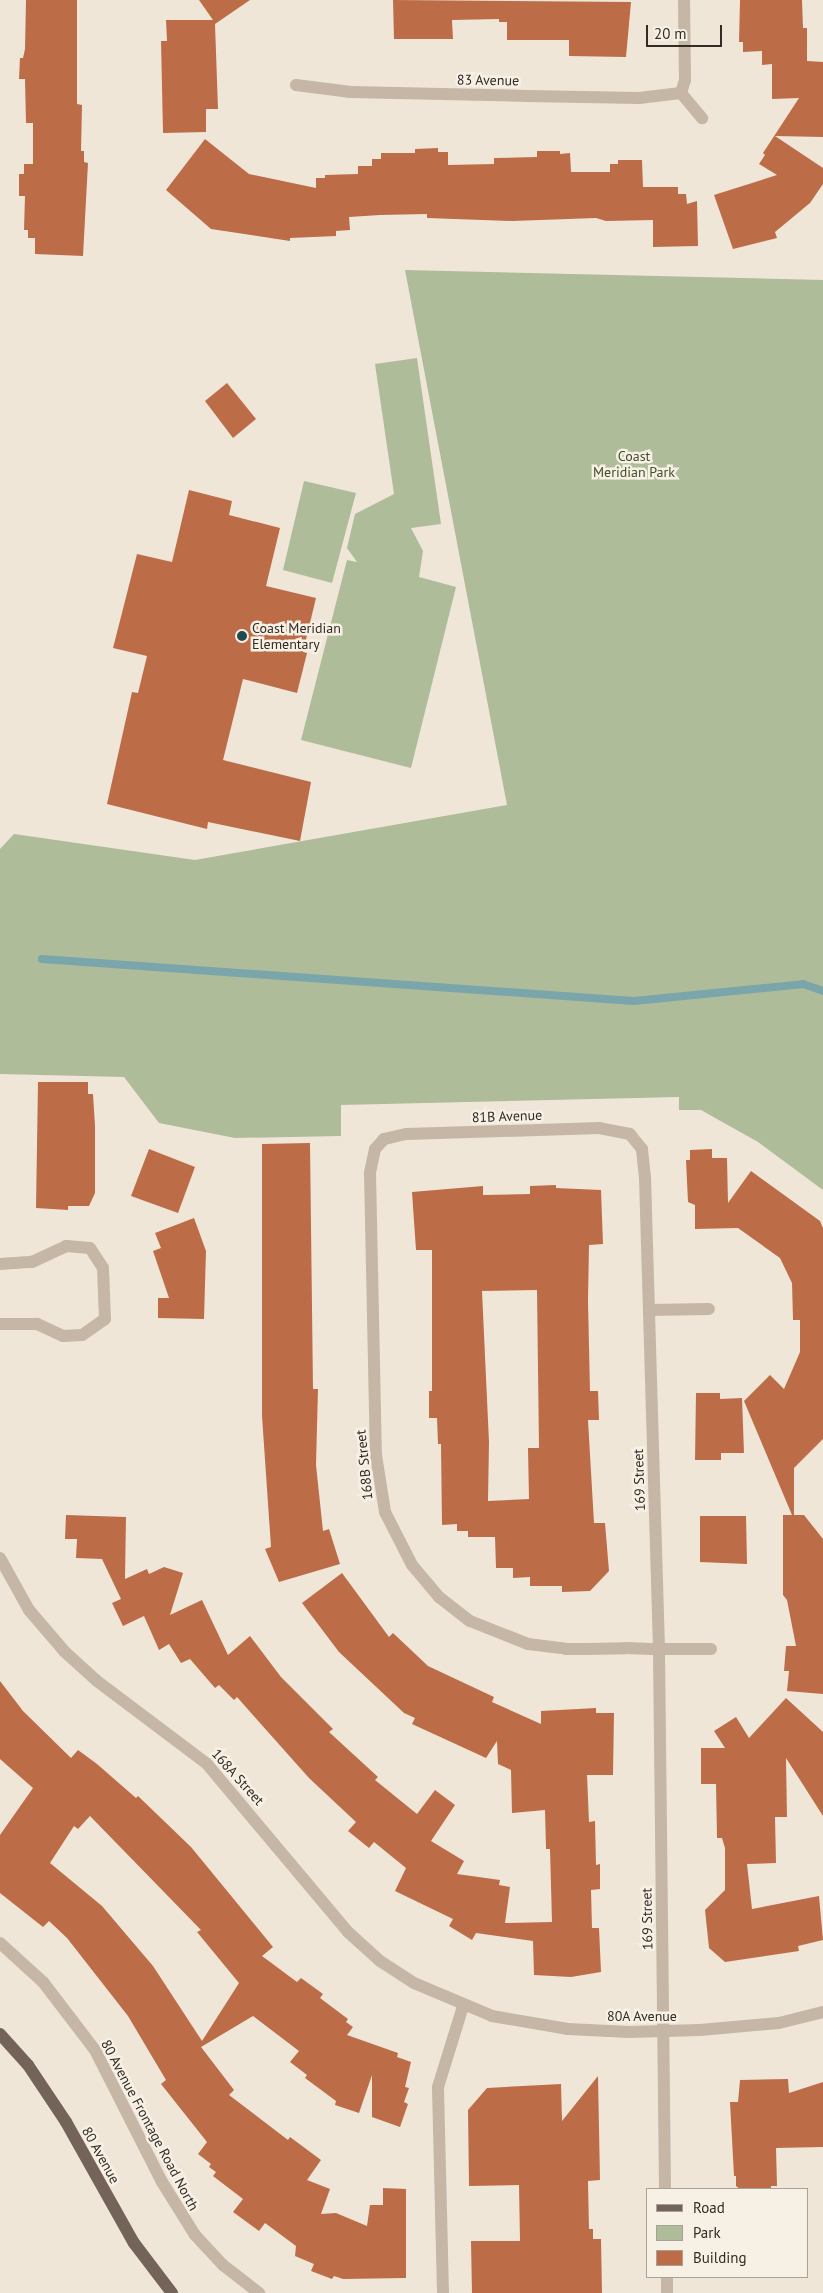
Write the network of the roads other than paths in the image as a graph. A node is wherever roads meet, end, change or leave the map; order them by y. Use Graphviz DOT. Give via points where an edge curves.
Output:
graph roads {
  1 [pos="684,0"];
  2 [pos="296,85"];
  3 [pos="680,94"];
  4 [pos="702,118"];
  5 [pos="636,1138"];
  6 [pos="379,1142"];
  7 [pos="0,1264"];
  8 [pos="709,1308"];
  9 [pos="649,1310"];
  10 [pos="0,1324"];
  11 [pos="0,1558"];
  12 [pos="711,1648"];
  13 [pos="659,1649"];
  14 [pos="0,1943"];
  15 [pos="463,2006"];
  16 [pos="823,2012"];
  17 [pos="663,2031"];
  18 [pos="0,2034"];
  19 [pos="666,2188"];
  20 [pos="667,2278"];
  21 [pos="172,2293"];
  22 [pos="259,2293"];
  23 [pos="442,2293"];
  24 [pos="667,2293"];
  1 -- 3 [label="street" via="685,80"];
  2 -- 3 [label="street, 83 Avenue" via="352,92 639,98"];
  3 -- 4 [label="street"];
  5 -- 6 [label="street, 81B Avenue" via="619,1129 600,1128 406,1134"];
  5 -- 9 [label="street, 169 Street" via="644,1166"];
  6 -- 13 [label="street, 168B Street" via="372,1157 370,1173 376,1455 382,1503 400,1546 418,1574 439,1597 470,1621 493,1632 557,1648"];
  7 -- 10 [label="street" via="32,1262 66,1246 90,1248 103,1268 105,1319 82,1335 63,1336 37,1324"];
  8 -- 9 [label="street"];
  9 -- 13 [label="street, 169 Street"];
  11 -- 15 [label="street, 168A Street" via="33,1615 65,1652 97,1681 207,1764 356,1941 402,1975"];
  12 -- 13 [label="street"];
  13 -- 17 [label="street, 169 Street"];
  14 -- 22 [label="street, 80 Avenue Frontage Road North" via="48,1988 95,2050 170,2196 195,2235 223,2265"];
  15 -- 17 [label="street, 80A Avenue" via="536,2026"];
  15 -- 23 [label="street" via="438,2087"];
  16 -- 17 [label="street, 80A Avenue" via="765,2025"];
  17 -- 19 [label="street, 169 Street"];
  18 -- 21 [label="main road, 80 Avenue" via="28,2065 66,2122 134,2243"];
  20 -- 24 [label="street"];
}
